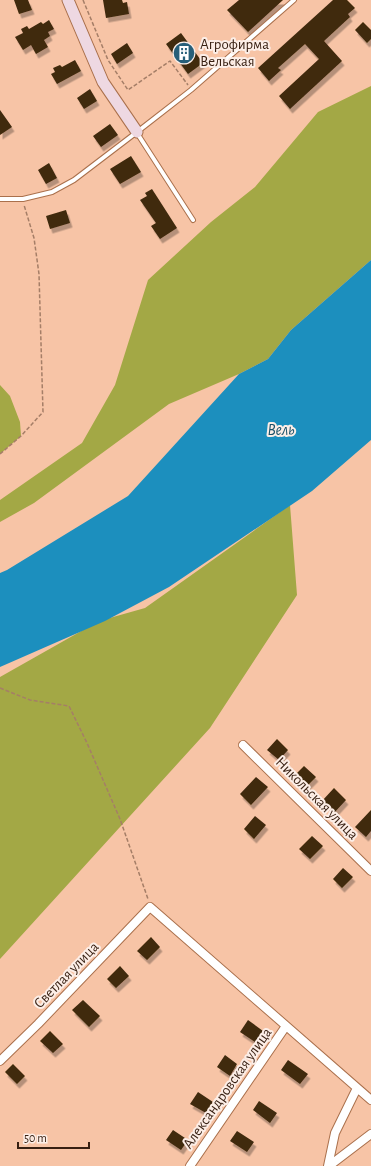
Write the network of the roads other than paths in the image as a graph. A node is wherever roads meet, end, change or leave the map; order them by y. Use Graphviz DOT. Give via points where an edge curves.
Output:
graph roads {
  1 [pos="68,0"];
  2 [pos="294,0"];
  3 [pos="137,132"];
  4 [pos="0,199"];
  5 [pos="193,220"];
  6 [pos="243,745"];
  7 [pos="371,871"];
  8 [pos="286,1026"];
  9 [pos="0,1061"];
  10 [pos="357,1088"];
  11 [pos="371,1100"];
  12 [pos="371,1134"];
  13 [pos="190,1166"];
  14 [pos="328,1166"];
  1 -- 3 [label="street" via="103,82"];
  2 -- 3 [label="lane" via="191,90"];
  3 -- 4 [label="lane" via="74,180 52,192 23,199"];
  3 -- 5 [label="lane"];
  6 -- 7 [label="street, Никольская улица"];
  8 -- 9 [label="street, Светлая улица" via="150,907"];
  8 -- 10 [label="street"];
  8 -- 13 [label="street, Александровская улица"];
  10 -- 11 [label="street"];
  10 -- 14 [label="street" via="335,1134"];
  12 -- 14 [label="street"];
}
